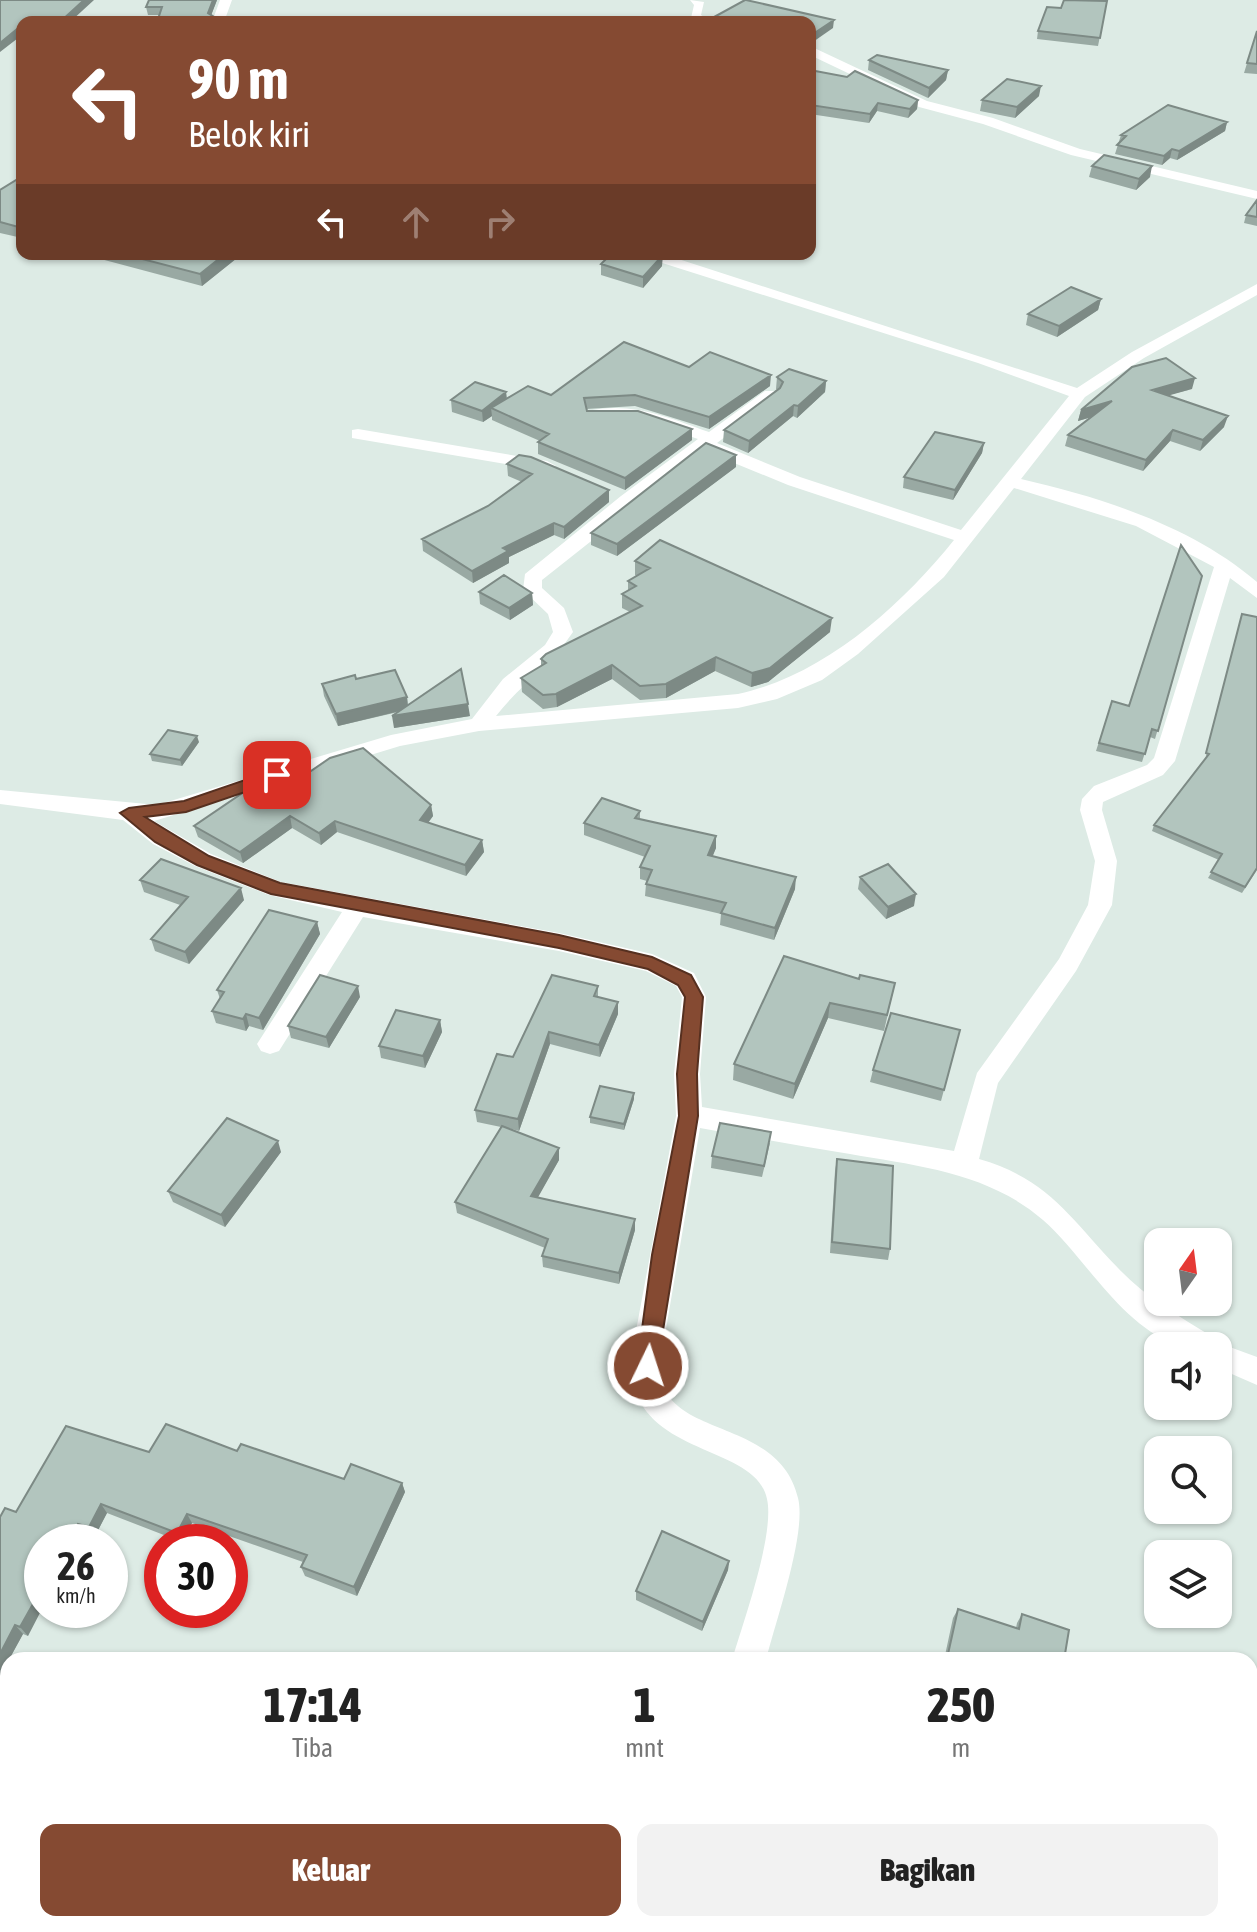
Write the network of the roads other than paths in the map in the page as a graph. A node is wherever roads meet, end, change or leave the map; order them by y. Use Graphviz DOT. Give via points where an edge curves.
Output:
graph roads {
  1 [pos="816,53"];
  2 [pos="1257,195"];
  3 [pos="667,260"];
  4 [pos="1257,289"];
  5 [pos="771,394"];
  6 [pos="1079,394"];
  7 [pos="593,415"];
  8 [pos="358,434"];
  9 [pos="710,442"];
  10 [pos="562,472"];
  11 [pos="1013,482"];
  12 [pos="967,538"];
  13 [pos="1225,563"];
  14 [pos="1257,592"];
  15 [pos="479,724"];
  16 [pos="0,797"];
  17 [pos="129,813"];
  18 [pos="357,907"];
  19 [pos="270,1044"];
  20 [pos="689,1116"];
  21 [pos="964,1164"];
  22 [pos="1180,1332"];
  23 [pos="1232,1360"];
  24 [pos="1257,1371"];
  25 [pos="751,1652"];
  1 -- 2 [label="street" via="923,104 1076,152"];
  3 -- 6 [label="street"];
  4 -- 6 [label="street"];
  5 -- 9 [label="street"];
  6 -- 11 [label="street"];
  7 -- 9 [label="street" via="627,411"];
  8 -- 10 [label="street" via="536,461"];
  9 -- 12 [label="street" via="794,481"];
  9 -- 15 [label="street" via="620,497 532,578 533,590 557,612 563,632 552,649 510,684"];
  11 -- 12 [label="street"];
  11 -- 13 [label="street" via="1097,505"];
  12 -- 15 [label="street" via="937,573 851,650 815,675 770,694 708,705"];
  13 -- 14 [label="street"];
  13 -- 21 [label="street" via="1164,761 1093,799 1091,810 1106,861 1100,905 1068,965 986,1080"];
  15 -- 17 [label="street" via="398,740 186,807"];
  16 -- 17 [label="street"];
  17 -- 18 [label="street" via="161,838 243,878"];
  18 -- 19 [label="street"];
  18 -- 20 [label="street" via="559,942 652,963 685,980 694,997"];
  20 -- 21 [label="street"];
  20 -- 25 [label="street" via="648,1347 648,1385 667,1416 748,1454 774,1474 784,1500"];
  21 -- 22 [label="street" via="1013,1184 1054,1213 1110,1279"];
  23 -- 24 [label="street"];
}
